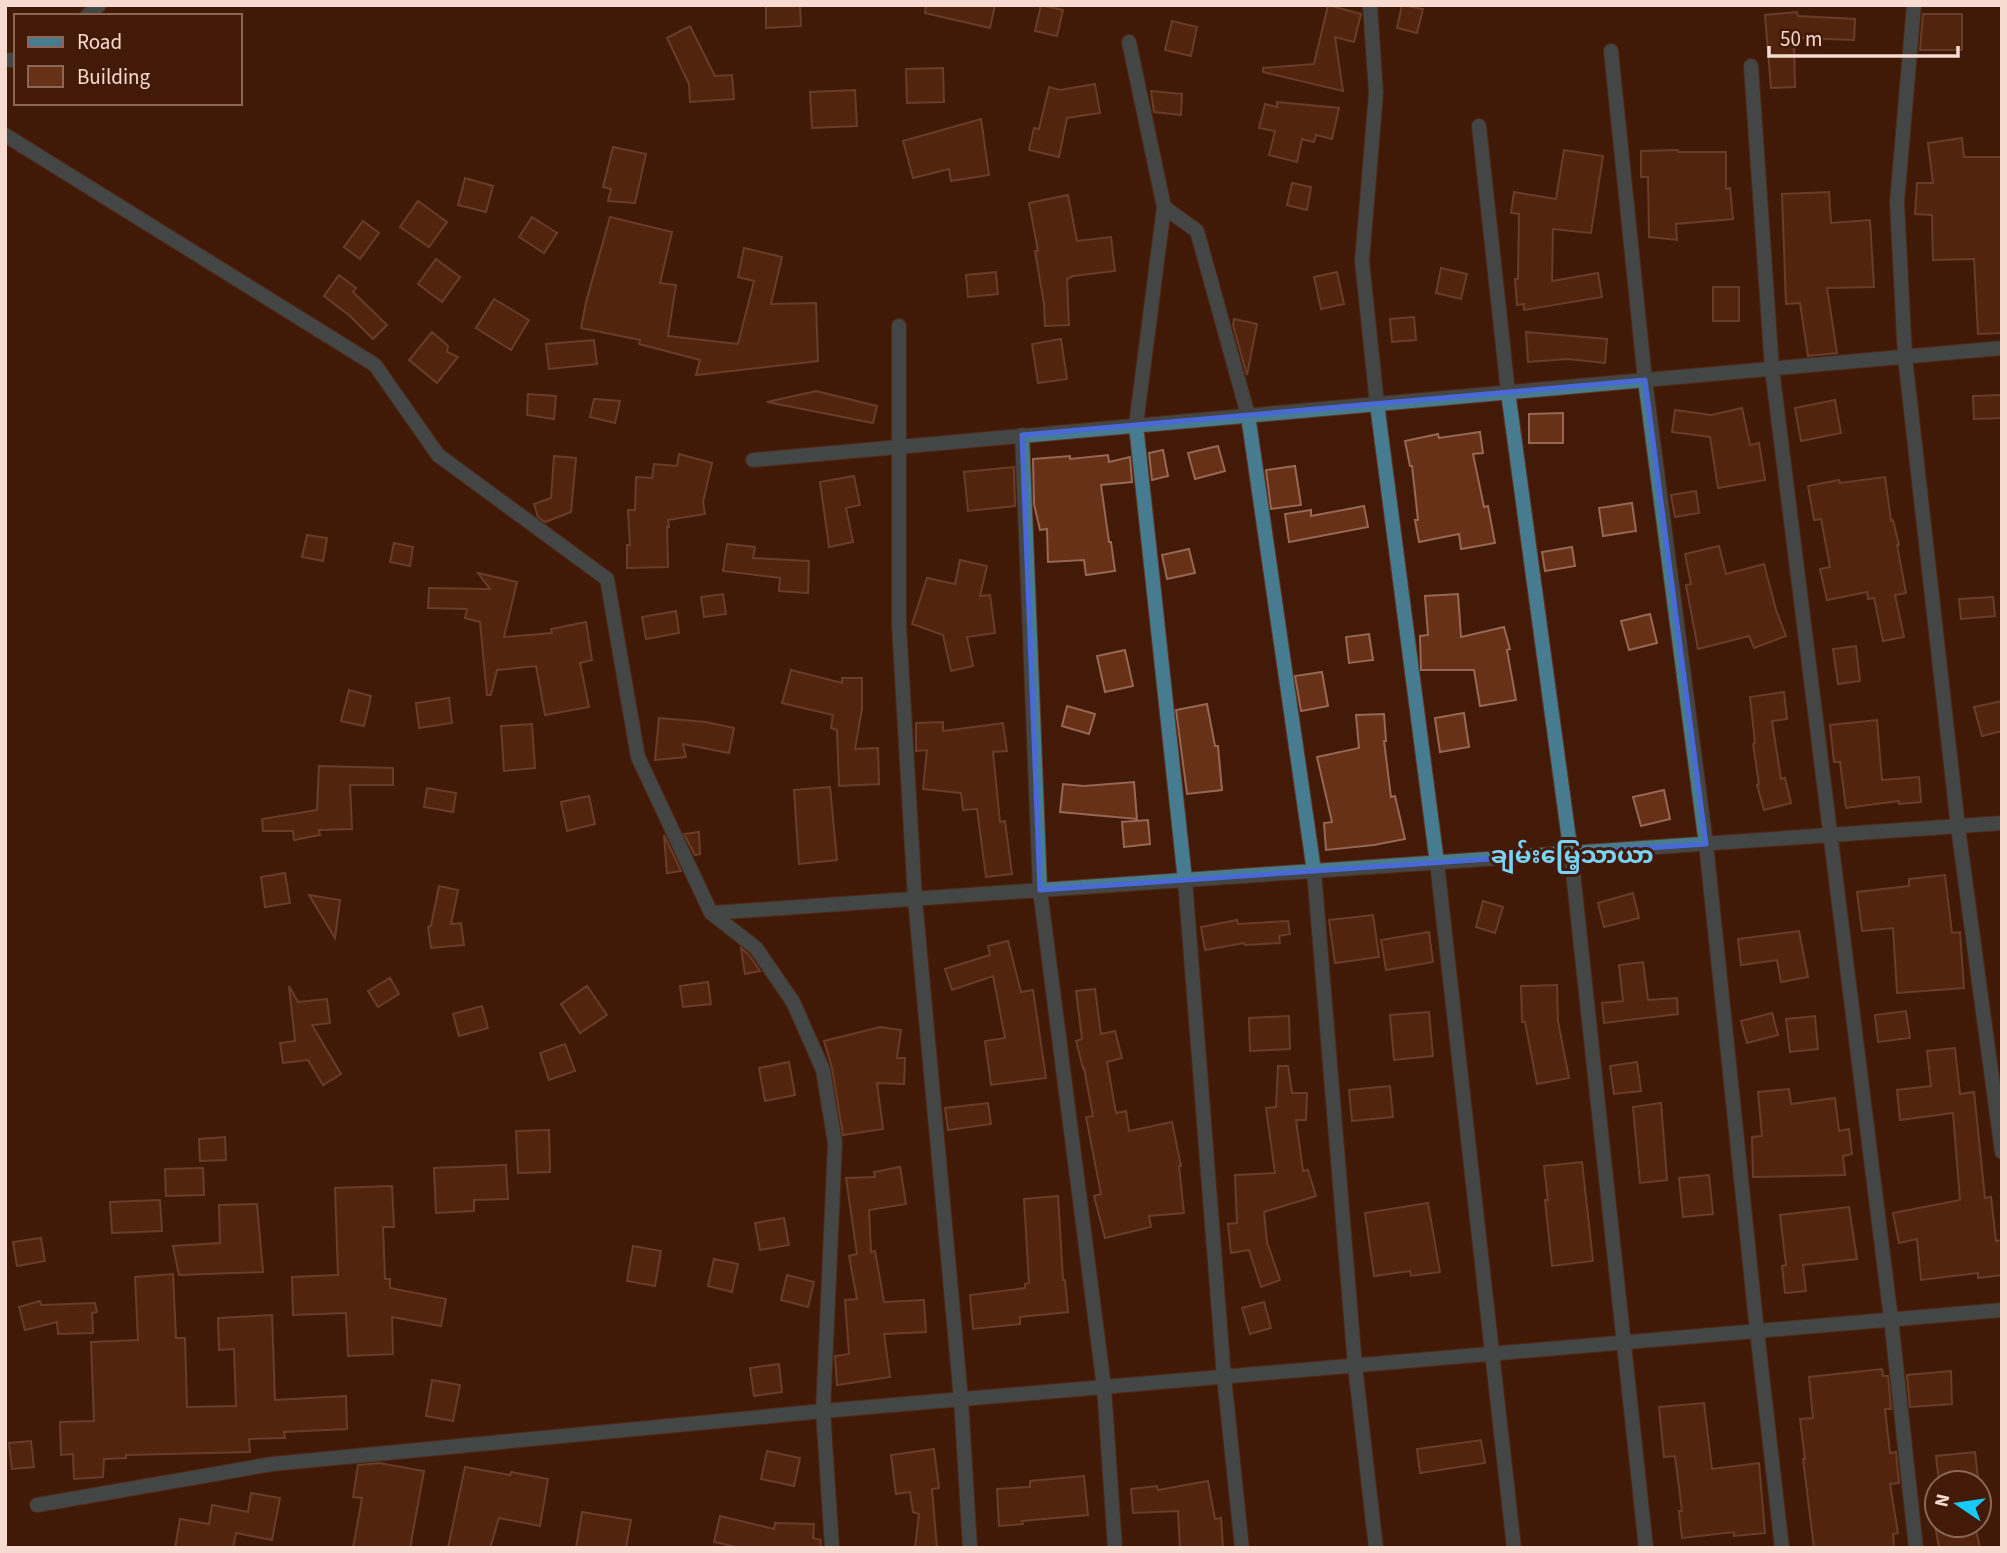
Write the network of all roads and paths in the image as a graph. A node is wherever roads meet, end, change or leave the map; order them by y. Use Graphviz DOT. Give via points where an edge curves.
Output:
graph roads {
  1 [pos="1370,5"];
  2 [pos="1914,5"];
  3 [pos="1129,42"];
  4 [pos="1611,51"];
  5 [pos="1751,66"];
  6 [pos="1479,127"];
  7 [pos="5,135"];
  8 [pos="1164,207"];
  9 [pos="900,326"];
  10 [pos="2002,348"];
  11 [pos="1905,357"];
  12 [pos="1772,369"];
  13 [pos="1646,380"];
  14 [pos="1508,392"];
  15 [pos="1377,404"];
  16 [pos="1248,415"];
  17 [pos="1136,425"];
  18 [pos="1022,435"];
  19 [pos="900,446"];
  20 [pos="753,460"];
  21 [pos="2002,822"];
  22 [pos="1958,827"];
  23 [pos="1829,836"];
  24 [pos="1706,844"];
  25 [pos="1571,854"];
  26 [pos="1437,863"];
  27 [pos="1314,872"];
  28 [pos="1185,880"];
  29 [pos="1040,890"];
  30 [pos="915,899"];
  31 [pos="711,913"];
  32 [pos="2002,1152"];
  33 [pos="2002,1310"];
  34 [pos="1891,1320"];
  35 [pos="1757,1331"];
  36 [pos="1625,1342"];
  37 [pos="1494,1354"];
  38 [pos="1355,1366"];
  39 [pos="1224,1377"];
  40 [pos="1104,1387"];
  41 [pos="961,1399"];
  42 [pos="823,1411"];
  43 [pos="37,1505"];
  44 [pos="832,1548"];
  45 [pos="970,1548"];
  46 [pos="1115,1548"];
  47 [pos="1241,1548"];
  48 [pos="1376,1548"];
  49 [pos="1514,1548"];
  50 [pos="1646,1548"];
  51 [pos="1782,1548"];
  52 [pos="1916,1548"];
  1 -- 15 [label="street" via="1376,93 1362,261"];
  2 -- 11 [label="street" via="1897,202"];
  3 -- 8 [label="street"];
  4 -- 13 [label="street"];
  5 -- 12 [label="street"];
  6 -- 14 [label="street"];
  7 -- 31 [label="street" via="374,365 438,455 607,579 638,757"];
  8 -- 16 [label="street" via="1197,231"];
  8 -- 17 [label="street"];
  9 -- 19 [label="street"];
  10 -- 11 [label="street"];
  11 -- 12 [label="street"];
  11 -- 22 [label="street"];
  12 -- 13 [label="street"];
  12 -- 23 [label="street"];
  13 -- 14 [label="street"];
  13 -- 24 [label="street"];
  14 -- 15 [label="street"];
  14 -- 25 [label="street"];
  15 -- 16 [label="street"];
  15 -- 26 [label="street"];
  16 -- 17 [label="street"];
  16 -- 27 [label="street"];
  17 -- 18 [label="street"];
  17 -- 28 [label="street"];
  18 -- 19 [label="street"];
  18 -- 29 [label="street"];
  19 -- 20 [label="street"];
  19 -- 30 [label="street" via="899,625"];
  21 -- 22 [label="street"];
  22 -- 23 [label="street"];
  22 -- 32 [label="street"];
  23 -- 24 [label="street"];
  23 -- 34 [label="street"];
  24 -- 25 [label="street"];
  24 -- 35 [label="street"];
  25 -- 26 [label="street"];
  25 -- 36 [label="street"];
  26 -- 27 [label="street"];
  26 -- 37 [label="street"];
  27 -- 28 [label="street"];
  27 -- 38 [label="street"];
  28 -- 29 [label="street"];
  28 -- 39 [label="street"];
  29 -- 30 [label="street"];
  29 -- 40 [label="street"];
  30 -- 31 [label="street"];
  30 -- 41 [label="street"];
  31 -- 42 [label="street" via="756,948 793,1002 823,1070 835,1143"];
  33 -- 34 [label="street"];
  34 -- 35 [label="street"];
  34 -- 52 [label="street"];
  35 -- 36 [label="street"];
  35 -- 51 [label="street"];
  36 -- 37 [label="street"];
  36 -- 50 [label="street"];
  37 -- 38 [label="street"];
  37 -- 49 [label="street"];
  38 -- 39 [label="street"];
  38 -- 48 [label="street"];
  39 -- 40 [label="street"];
  39 -- 47 [label="street"];
  40 -- 41 [label="street"];
  40 -- 46 [label="street"];
  41 -- 42 [label="street"];
  41 -- 45 [label="street"];
  42 -- 43 [label="street" via="272,1464"];
  42 -- 44 [label="street"];
}
